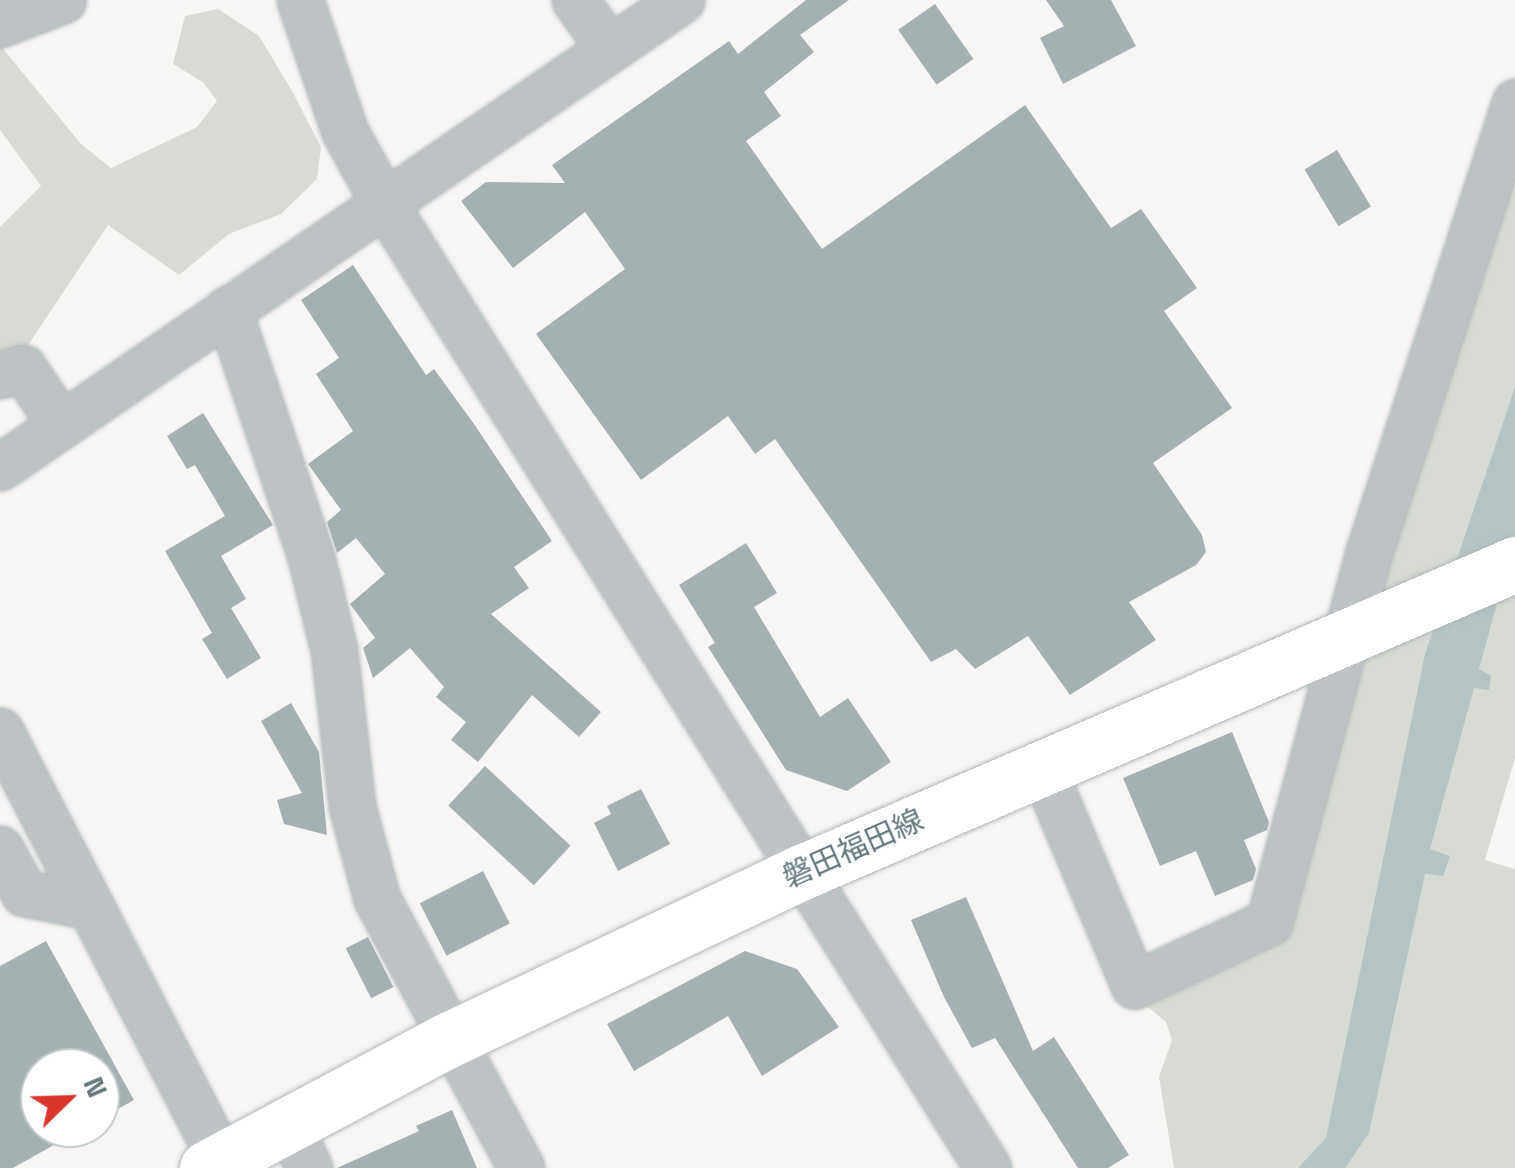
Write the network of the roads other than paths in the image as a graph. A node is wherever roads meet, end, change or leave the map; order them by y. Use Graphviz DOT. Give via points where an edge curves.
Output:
graph roads {
  1 [pos="62,0"];
  2 [pos="300,0"];
  3 [pos="575,0"];
  4 [pos="681,0"];
  5 [pos="0,24"];
  6 [pos="610,48"];
  7 [pos="1515,102"];
  8 [pos="384,203"];
  9 [pos="228,310"];
  10 [pos="0,375"];
  11 [pos="61,424"];
  12 [pos="0,468"];
  13 [pos="1515,564"];
  14 [pos="1347,635"];
  15 [pos="0,731"];
  16 [pos="1041,765"];
  17 [pos="25,780"];
  18 [pos="0,836"];
  19 [pos="0,849"];
  20 [pos="802,872"];
  21 [pos="90,906"];
  22 [pos="450,1040"];
  23 [pos="300,1148"];
  24 [pos="215,1164"];
  25 [pos="521,1168"];
  26 [pos="988,1168"];
  1 -- 5 [label="street"];
  2 -- 8 [label="street" via="345,132"];
  3 -- 6 [label="street"];
  4 -- 6 [label="street"];
  6 -- 8 [label="street"];
  7 -- 14 [label="street"];
  8 -- 9 [label="street"];
  8 -- 20 [label="street"];
  9 -- 11 [label="street"];
  9 -- 22 [label="street" via="316,576 334,650 352,806 377,899"];
  10 -- 11 [label="street" via="24,368"];
  11 -- 12 [label="street"];
  13 -- 14 [label="main road, 磐田福田線"];
  14 -- 16 [label="main road, 磐田福田線"];
  14 -- 16 [label="street" via="1276,909 1254,934 1134,985"];
  15 -- 17 [label="street"];
  16 -- 20 [label="main road, 磐田福田線"];
  17 -- 18 [label="street"];
  17 -- 21 [label="street"];
  19 -- 21 [label="street" via="24,893"];
  20 -- 22 [label="main road, 磐田福田線"];
  20 -- 26 [label="street"];
  21 -- 24 [label="street"];
  22 -- 23 [label="main road, 磐田福田線"];
  22 -- 25 [label="street"];
  23 -- 24 [label="main road, 磐田福田線"];
}
